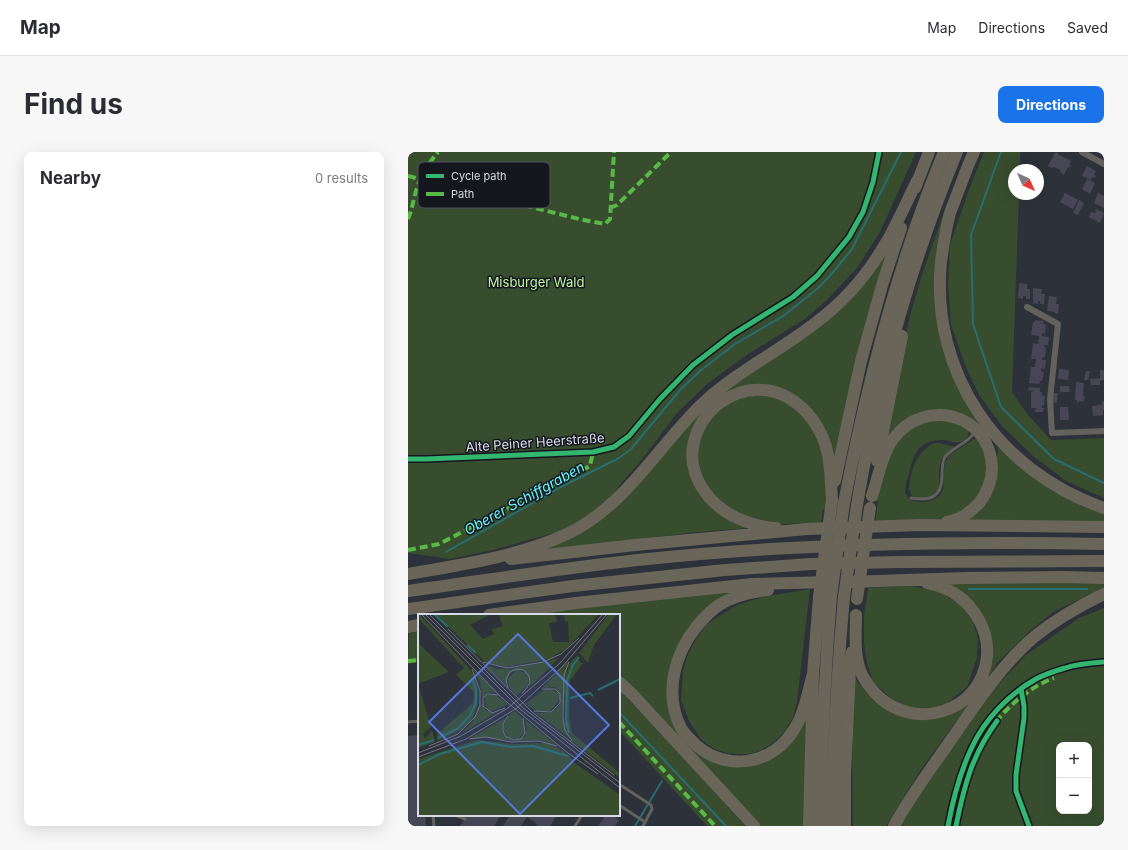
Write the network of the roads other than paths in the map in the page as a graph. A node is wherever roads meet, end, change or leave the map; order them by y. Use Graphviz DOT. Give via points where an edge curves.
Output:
graph roads {
  1 [pos="879,152"];
  2 [pos="929,152"];
  3 [pos="944,152"];
  4 [pos="957,152"];
  5 [pos="974,152"];
  6 [pos="1082,152"];
  7 [pos="1104,164"];
  8 [pos="917,181"];
  9 [pos="913,272"];
  10 [pos="1027,307"];
  11 [pos="976,429"];
  12 [pos="1104,431"];
  13 [pos="408,459"];
  14 [pos="872,496"];
  15 [pos="911,498"];
  16 [pos="832,500"];
  17 [pos="1104,508"];
  18 [pos="920,525"];
  19 [pos="1104,527"];
  20 [pos="807,529"];
  21 [pos="1104,544"];
  22 [pos="1044,561"];
  23 [pos="1104,561"];
  24 [pos="452,566"];
  25 [pos="408,574"];
  26 [pos="1104,578"];
  27 [pos="914,580"];
  28 [pos="865,581"];
  29 [pos="812,583"];
  30 [pos="408,592"];
  31 [pos="1104,594"];
  32 [pos="408,610"];
  33 [pos="496,614"];
  34 [pos="856,615"];
  35 [pos="418,625"];
  36 [pos="408,627"];
  37 [pos="1104,662"];
  38 [pos="813,674"];
  39 [pos="620,683"];
  40 [pos="1021,689"];
  41 [pos="418,721"];
  42 [pos="408,722"];
  43 [pos="620,786"];
  44 [pos="620,806"];
  45 [pos="433,816"];
  46 [pos="458,816"];
  47 [pos="581,816"];
  48 [pos="465,819"];
  49 [pos="645,822"];
  50 [pos="434,826"];
  51 [pos="575,826"];
  52 [pos="643,826"];
  53 [pos="754,826"];
  54 [pos="809,826"];
  55 [pos="821,826"];
  56 [pos="833,826"];
  57 [pos="845,826"];
  58 [pos="894,826"];
  59 [pos="948,826"];
  60 [pos="1029,826"];
  1 -- 13 [label="street, Alte Peiner Heerstraße" via="873,182 862,212 849,237 817,276 793,297 732,335 693,365 629,436 614,447 593,452"];
  2 -- 8 [label="highway"];
  3 -- 55 [label="highway, bridge" via="920,214 888,314 861,418 844,503 831,596 825,672"];
  4 -- 9 [label="highway"];
  5 -- 17 [label="highway" via="949,216 941,262 941,309 944,330 955,367 978,412 1012,453 1029,469 1049,482 1084,501"];
  6 -- 7 [label="street"];
  8 -- 16 [label="highway" via="883,282 861,360"];
  8 -- 24 [label="highway" via="888,241 848,294 815,324 716,391 683,424 617,500 568,534 532,548"];
  9 -- 14 [label="highway"];
  9 -- 56 [label="highway, bridge" via="872,421 857,505 844,597 838,670"];
  10 -- 12 [label="street" via="1058,324 1050,399 1052,433"];
  11 -- 14 [label="highway" via="963,420 938,414 914,420 893,439"];
  11 -- 15 [label="lane" via="970,438 945,457 939,493 928,499"];
  11 -- 18 [label="highway" via="985,440 992,462 990,485 985,495 976,507 963,517 950,522"];
  14 -- 34 [label="highway, bridge"];
  16 -- 20 [label="highway" via="830,465 823,439 809,414 791,398 770,391 749,391 726,399 706,415 694,438 693,465 696,478 713,502 725,511 753,524 772,528"];
  16 -- 38 [label="highway, bridge" via="819,597"];
  18 -- 19 [label="highway"];
  18 -- 20 [label="highway"];
  20 -- 24 [label="highway"];
  21 -- 30 [label="highway" via="898,543 748,551 648,559"];
  22 -- 23 [label="highway"];
  22 -- 28 [label="highway"];
  22 -- 32 [label="highway" via="819,564 733,570 573,586"];
  24 -- 25 [label="highway"];
  26 -- 27 [label="highway"];
  27 -- 28 [label="highway"];
  27 -- 34 [label="highway" via="951,591 973,610 982,625 987,651 982,677 967,698 955,706 941,712 915,714 902,711 880,698 869,687 858,663"];
  28 -- 29 [label="highway"];
  29 -- 33 [label="highway" via="752,584"];
  29 -- 38 [label="highway" via="734,598 718,606 703,619 679,654 674,670 673,702 680,726 694,744 714,757 737,762 765,756 780,747 791,734 799,720"];
  31 -- 58 [label="highway" via="1051,624 1016,654 989,686"];
  34 -- 57 [label="highway" via="850,668"];
  35 -- 36 [label="highway"];
  37 -- 40 [label="street" via="1066,668 1037,679"];
  38 -- 54 [label="highway"];
  39 -- 53 [label="highway"];
  40 -- 59 [label="street" via="992,715 972,746 957,788"];
  40 -- 60 [label="lane" via="1024,718 1016,791"];
  41 -- 42 [label="lane"];
  43 -- 49 [label="lane" via="651,805 652,809"];
  44 -- 49 [label="lane"];
  45 -- 50 [label="lane"];
  46 -- 48 [label="lane"];
  47 -- 51 [label="lane"];
  49 -- 52 [label="lane"];
}
